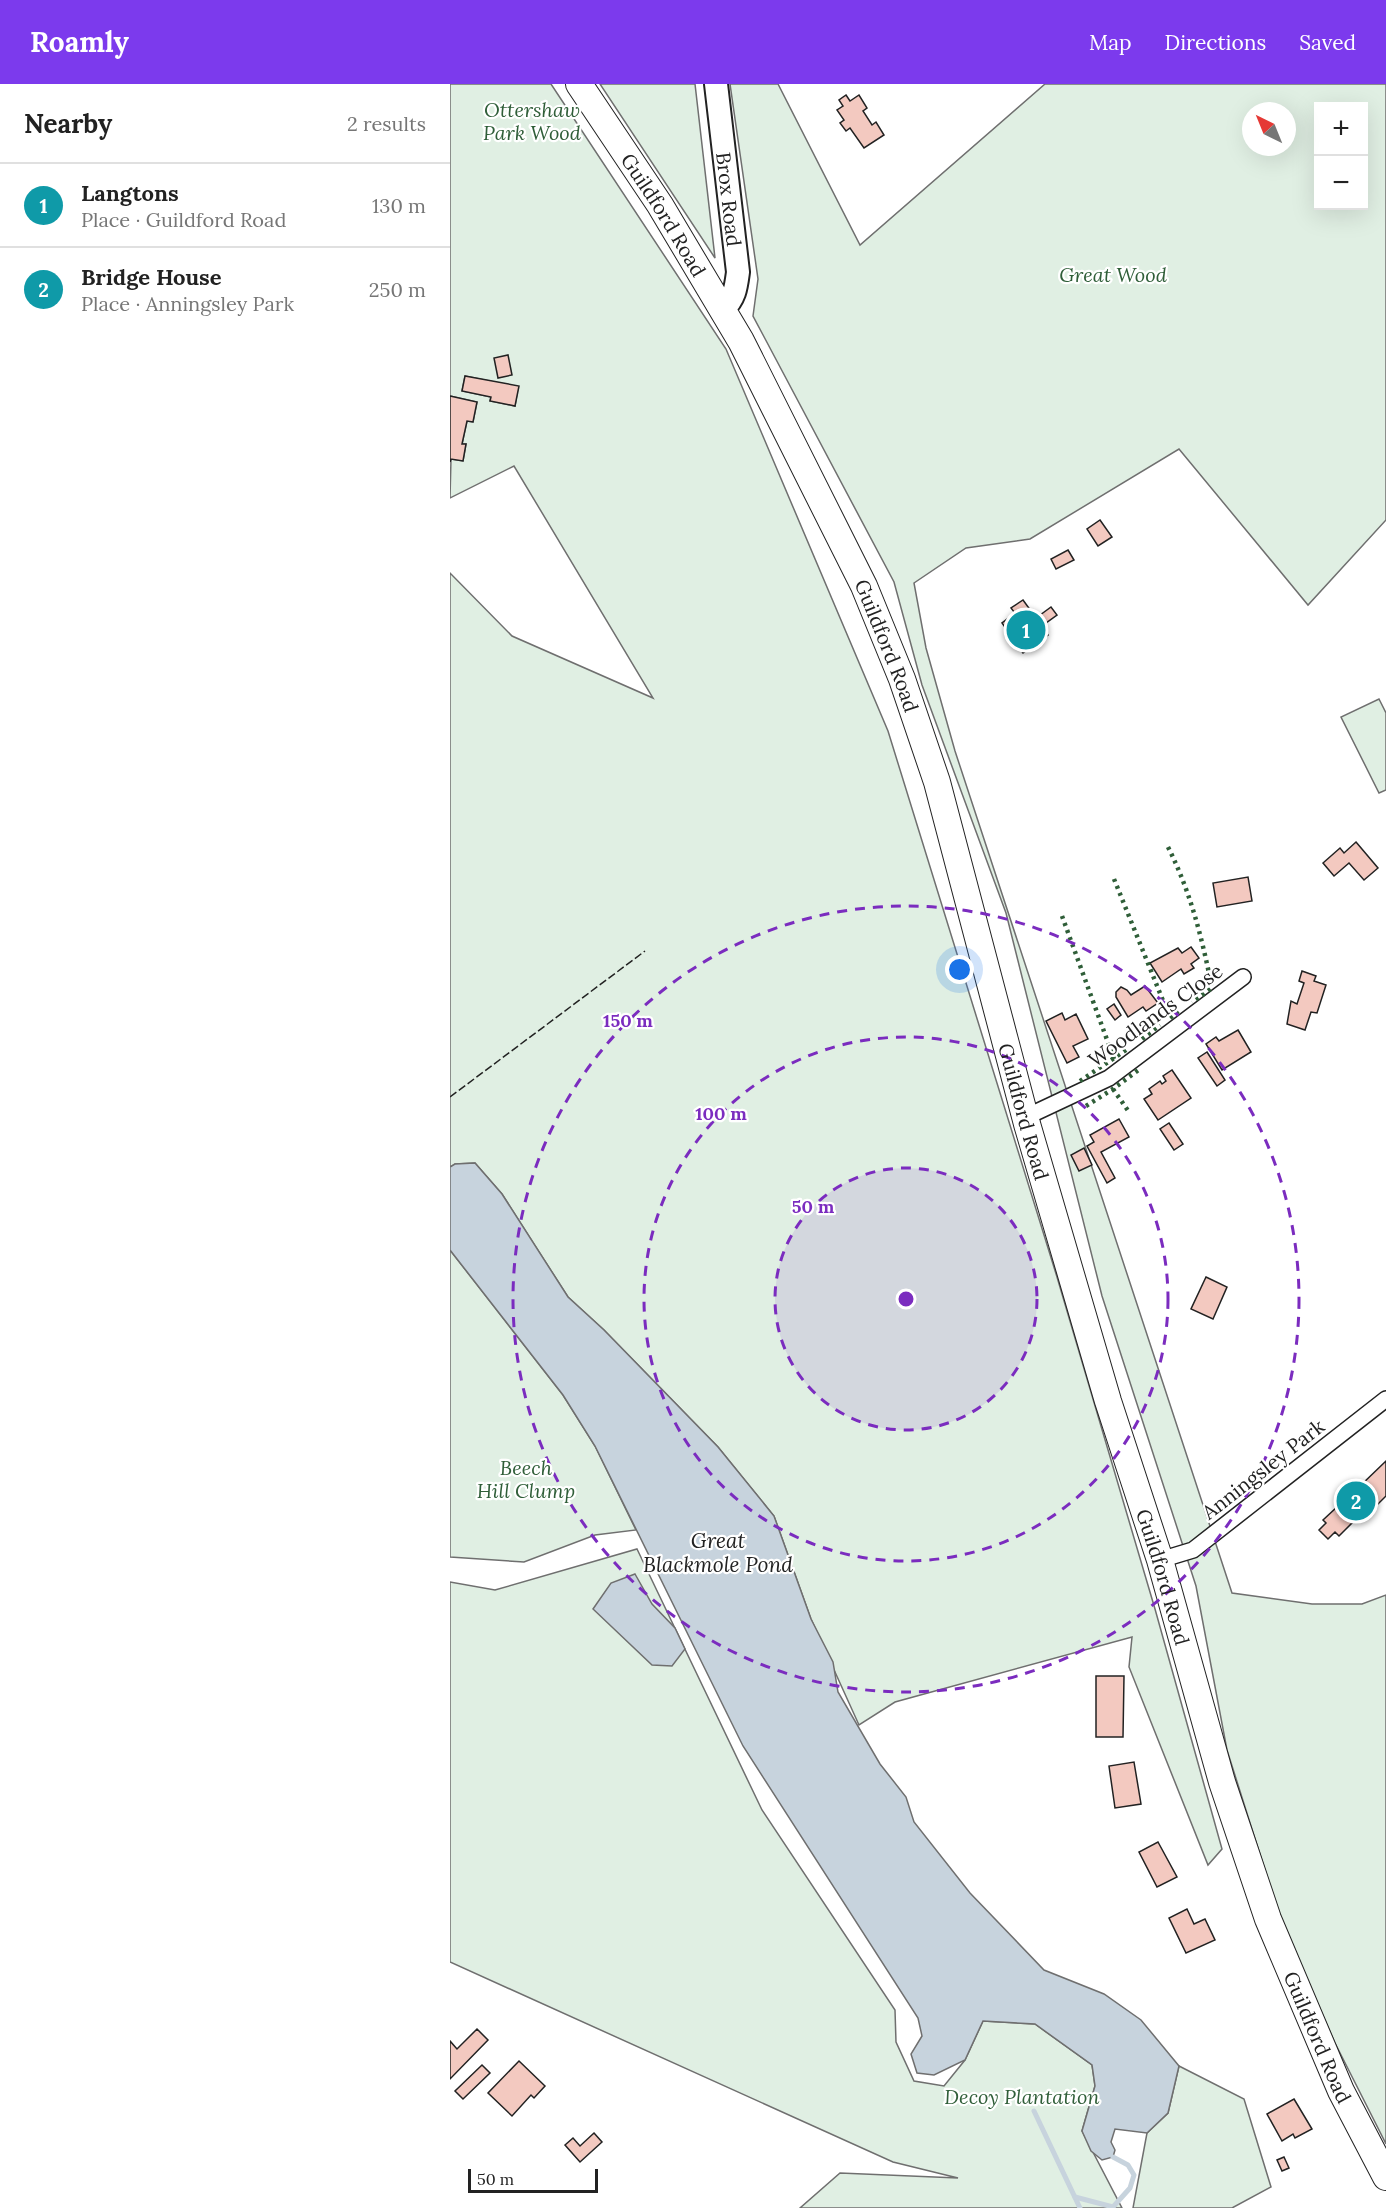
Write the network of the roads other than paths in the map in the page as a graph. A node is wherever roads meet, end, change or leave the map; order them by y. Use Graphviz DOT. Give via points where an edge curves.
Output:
graph roads {
  1 [pos="579,84"];
  2 [pos="716,84"];
  3 [pos="723,309"];
  4 [pos="1243,977"];
  5 [pos="1026,1117"];
  6 [pos="1386,1399"];
  7 [pos="1160,1560"];
  8 [pos="1386,2177"];
  1 -- 3 [label="main road, Guildford Road"];
  2 -- 3 [label="street, Brox Road" via="738,272 735,293"];
  3 -- 5 [label="main road, Guildford Road" via="864,586 902,679 937,782"];
  4 -- 5 [label="street, Woodlands Close" via="1109,1077"];
  5 -- 7 [label="main road, Guildford Road" via="1108,1401"];
  6 -- 7 [label="street, Anningsley Park" via="1193,1550"];
  7 -- 8 [label="main road, Guildford Road" via="1222,1782 1268,1919 1341,2091"];
}
